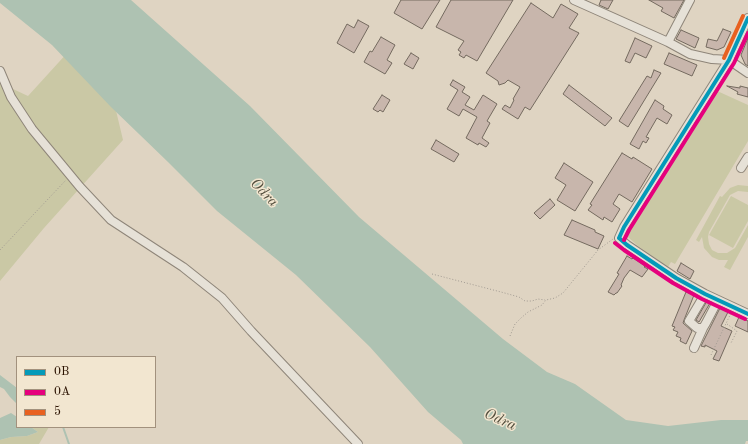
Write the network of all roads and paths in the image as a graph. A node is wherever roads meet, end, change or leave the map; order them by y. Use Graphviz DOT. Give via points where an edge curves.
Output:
graph roads {
  1 [pos="574,0"];
  2 [pos="690,0"];
  3 [pos="748,18"];
  4 [pos="668,42"];
  5 [pos="729,60"];
  6 [pos="0,71"];
  7 [pos="748,73"];
  8 [pos="748,157"];
  9 [pos="741,168"];
  10 [pos="67,178"];
  11 [pos="620,238"];
  12 [pos="0,250"];
  13 [pos="432,274"];
  14 [pos="705,294"];
  15 [pos="546,300"];
  16 [pos="718,300"];
  17 [pos="734,307"];
  18 [pos="748,314"];
  19 [pos="726,324"];
  20 [pos="703,328"];
  21 [pos="510,336"];
  22 [pos="731,343"];
  23 [pos="694,348"];
  24 [pos="711,355"];
  25 [pos="358,444"];
  1 -- 4 [label="street"];
  2 -- 4 [label="street"];
  3 -- 5 [label="street"];
  4 -- 5 [label="street" via="690,54"];
  5 -- 7 [label="street"];
  5 -- 11 [label="street" via="624,227"];
  6 -- 25 [label="street" via="11,97 32,129 111,220 182,267 222,298"];
  8 -- 9 [label="street"];
  10 -- 12 [label="path"];
  11 -- 14 [label="street" via="676,278"];
  11 -- 15 [label="path" via="611,239 598,250 563,292 555,298"];
  13 -- 15 [label="path" via="519,297 525,301"];
  14 -- 16 [label="street"];
  14 -- 20 [label="street" via="689,321 697,328"];
  15 -- 21 [label="path" via="521,318"];
  16 -- 17 [label="street"];
  16 -- 20 [label="street"];
  17 -- 18 [label="street"];
  17 -- 19 [label="path"];
  19 -- 22 [label="path" via="737,332"];
  19 -- 24 [label="path"];
  20 -- 23 [label="street"];
}
